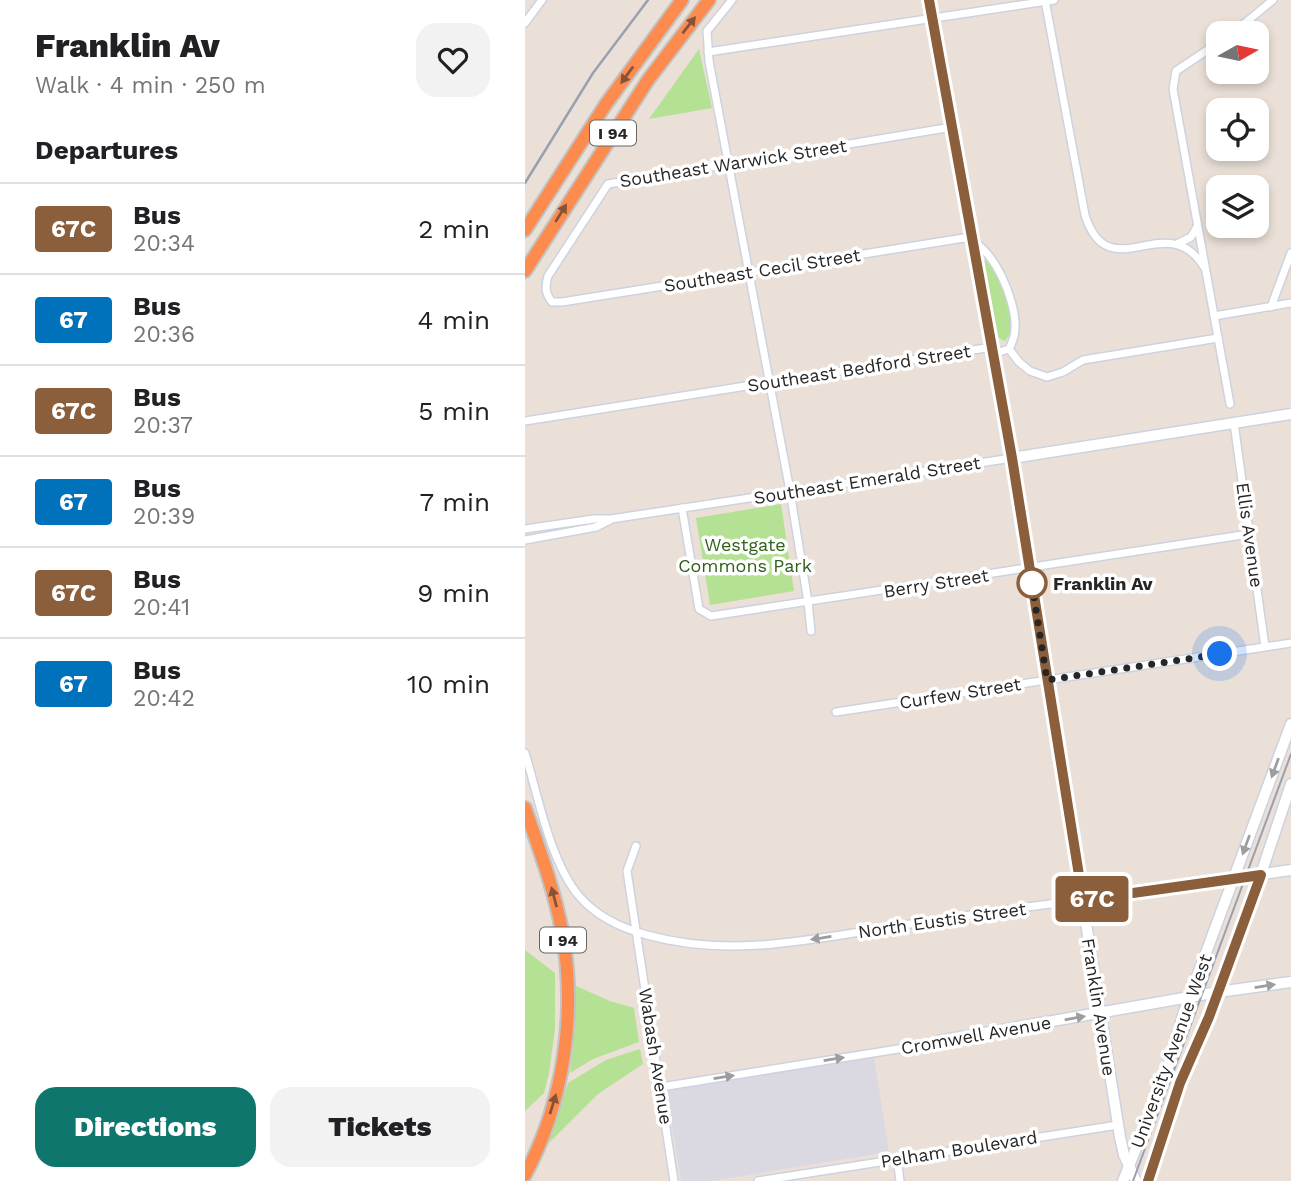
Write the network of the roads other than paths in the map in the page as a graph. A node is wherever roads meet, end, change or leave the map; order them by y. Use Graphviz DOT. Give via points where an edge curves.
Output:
graph roads {
  1 [pos="542,0"];
  2 [pos="682,0"];
  3 [pos="709,0"];
  4 [pos="732,0"];
  5 [pos="929,0"];
  6 [pos="1273,0"];
  7 [pos="1048,1"];
  8 [pos="932,20"];
  9 [pos="1248,21"];
  10 [pos="525,23"];
  11 [pos="1206,50"];
  12 [pos="708,52"];
  13 [pos="952,127"];
  14 [pos="729,163"];
  15 [pos="1197,226"];
  16 [pos="525,229"];
  17 [pos="972,240"];
  18 [pos="1177,243"];
  19 [pos="1291,253"];
  20 [pos="525,271"];
  21 [pos="1206,271"];
  22 [pos="749,272"];
  23 [pos="552,302"];
  24 [pos="1291,303"];
  25 [pos="1271,307"];
  26 [pos="1214,316"];
  27 [pos="1218,338"];
  28 [pos="992,347"];
  29 [pos="1009,349"];
  30 [pos="769,382"];
  31 [pos="1230,404"];
  32 [pos="1291,414"];
  33 [pos="525,421"];
  34 [pos="1234,423"];
  35 [pos="1012,458"];
  36 [pos="790,491"];
  37 [pos="682,508"];
  38 [pos="611,519"];
  39 [pos="525,528"];
  40 [pos="1249,534"];
  41 [pos="525,540"];
  42 [pos="1030,569"];
  43 [pos="808,602"];
  44 [pos="811,632"];
  45 [pos="1291,643"];
  46 [pos="1265,647"];
  47 [pos="1047,680"];
  48 [pos="836,712"];
  49 [pos="1291,724"];
  50 [pos="525,752"];
  51 [pos="1291,785"];
  52 [pos="525,808"];
  53 [pos="636,846"];
  54 [pos="1291,870"];
  55 [pos="1261,875"];
  56 [pos="1234,878"];
  57 [pos="1083,900"];
  58 [pos="636,932"];
  59 [pos="1291,982"];
  60 [pos="1218,992"];
  61 [pos="1190,997"];
  62 [pos="1100,1014"];
  63 [pos="938,1041"];
  64 [pos="660,1084"];
  65 [pos="1118,1125"];
  66 [pos="897,1158"];
  67 [pos="1128,1168"];
  68 [pos="525,1175"];
  69 [pos="674,1181"];
  70 [pos="758,1181"];
  71 [pos="900,1181"];
  72 [pos="1123,1181"];
  73 [pos="1136,1181"];
  74 [pos="1148,1181"];
  1 -- 10 [label="street"];
  2 -- 16 [label="highway, I 94, one-way" via="605,104"];
  20 -- 3 [label="highway, I 94, one-way" via="648,80"];
  4 -- 12 [label="street" via="707,31"];
  5 -- 8 [label="street, Franklin Avenue"];
  6 -- 9 [label="street"];
  7 -- 8 [label="street"];
  7 -- 18 [label="street" via="1091,232 1101,244 1116,249"];
  8 -- 12 [label="street"];
  8 -- 13 [label="street, Franklin Avenue"];
  11 -- 15 [label="street" via="1176,71 1173,80"];
  12 -- 14 [label="street"];
  13 -- 14 [label="street, Southeast Warwick Street"];
  13 -- 17 [label="street, Franklin Avenue"];
  14 -- 22 [label="street"];
  14 -- 23 [label="street, Southeast Warwick Street" via="608,184 548,276 545,286"];
  15 -- 18 [label="street" via="1191,237"];
  15 -- 21 [label="street"];
  17 -- 22 [label="street, Southeast Cecil Street"];
  17 -- 28 [label="street, Franklin Avenue"];
  17 -- 29 [label="street" via="990,258 1011,298 1015,329"];
  18 -- 21 [label="street"];
  19 -- 25 [label="street"];
  21 -- 26 [label="street"];
  22 -- 23 [label="street, Southeast Cecil Street"];
  22 -- 30 [label="street"];
  24 -- 25 [label="street"];
  25 -- 26 [label="street"];
  26 -- 27 [label="street"];
  27 -- 29 [label="street" via="1083,360 1047,377 1030,371"];
  27 -- 31 [label="street"];
  28 -- 29 [label="street, Southeast Bedford Street" via="999,352"];
  28 -- 30 [label="street, Southeast Bedford Street"];
  28 -- 35 [label="street, Franklin Avenue"];
  30 -- 33 [label="street, Southeast Bedford Street"];
  30 -- 36 [label="street"];
  32 -- 34 [label="street, Southeast Emerald Street"];
  34 -- 35 [label="street, Southeast Emerald Street"];
  34 -- 40 [label="street, Ellis Avenue"];
  35 -- 36 [label="street, Southeast Emerald Street"];
  35 -- 42 [label="street, Franklin Avenue"];
  36 -- 37 [label="street, Southeast Emerald Street"];
  36 -- 43 [label="street"];
  37 -- 38 [label="street, Southeast Emerald Street"];
  37 -- 43 [label="street, Berry Street" via="699,609 705,614"];
  38 -- 39 [label="street, Southeast Emerald Street"];
  38 -- 41 [label="street" via="596,527"];
  40 -- 42 [label="street, Berry Street"];
  40 -- 46 [label="street, Ellis Avenue"];
  42 -- 43 [label="street, Berry Street"];
  42 -- 47 [label="street, Franklin Avenue"];
  43 -- 44 [label="street"];
  45 -- 46 [label="street, Curfew Street"];
  46 -- 47 [label="street, Curfew Street"];
  47 -- 48 [label="street, Curfew Street"];
  47 -- 57 [label="street, Franklin Avenue"];
  49 -- 56 [label="street, University Avenue West, one-way"];
  50 -- 58 [label="street" via="566,878 599,914"];
  51 -- 55 [label="street, University Avenue West"];
  68 -- 52 [label="highway, I 94, one-way" via="558,1088 568,1013 565,950 554,896"];
  53 -- 58 [label="street, Wabash Avenue" via="627,871"];
  54 -- 55 [label="street, North Eustis Street"];
  55 -- 56 [label="street, North Eustis Street"];
  55 -- 60 [label="street, University Avenue West"];
  56 -- 57 [label="street, North Eustis Street"];
  56 -- 61 [label="street, University Avenue West"];
  57 -- 58 [label="street, North Eustis Street, one-way" via="776,945 709,946"];
  57 -- 62 [label="street, Franklin Avenue"];
  58 -- 64 [label="street, Wabash Avenue"];
  60 -- 59 [label="street, Cromwell Avenue, one-way"];
  60 -- 61 [label="street, Cromwell Avenue"];
  60 -- 74 [label="street, University Avenue West"];
  61 -- 62 [label="street, Cromwell Avenue"];
  61 -- 67 [label="street, University Avenue West"];
  63 -- 62 [label="street, Cromwell Avenue, one-way"];
  62 -- 65 [label="street, Franklin Avenue"];
  64 -- 63 [label="street, Cromwell Avenue, one-way"];
  64 -- 69 [label="street, Wabash Avenue"];
  65 -- 66 [label="street, Pelham Boulevard"];
  65 -- 67 [label="street, Franklin Avenue"];
  66 -- 70 [label="street, Pelham Boulevard"];
  66 -- 71 [label="street"];
  67 -- 72 [label="street, University Avenue West"];
  67 -- 73 [label="street, Franklin Avenue"];
}
